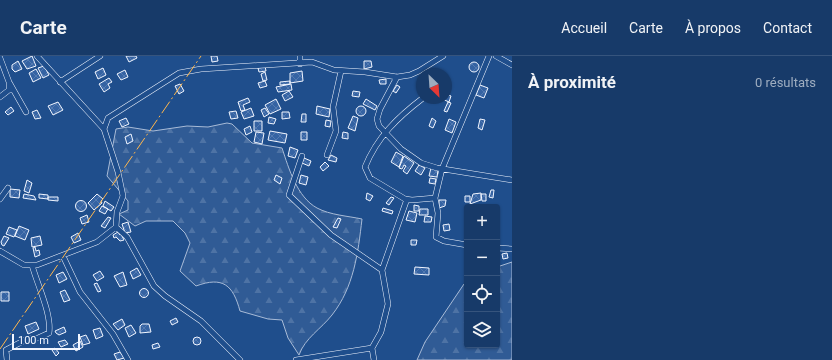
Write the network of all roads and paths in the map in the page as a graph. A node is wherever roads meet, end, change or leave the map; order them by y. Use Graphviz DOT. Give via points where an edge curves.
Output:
graph roads {
  1 [pos="37,56"];
  2 [pos="100,56"];
  3 [pos="300,56"];
  4 [pos="443,56"];
  5 [pos="489,56"];
  6 [pos="496,56"];
  7 [pos="0,58"];
  8 [pos="300,64"];
  9 [pos="512,65"];
  10 [pos="341,71"];
  11 [pos="397,77"];
  12 [pos="9,82"];
  13 [pos="60,82"];
  14 [pos="0,97"];
  15 [pos="416,104"];
  16 [pos="26,112"];
  17 [pos="104,129"];
  18 [pos="385,133"];
  19 [pos="327,155"];
  20 [pos="302,156"];
  21 [pos="442,169"];
  22 [pos="512,180"];
  23 [pos="8,188"];
  24 [pos="435,198"];
  25 [pos="0,199"];
  26 [pos="407,199"];
  27 [pos="116,227"];
  28 [pos="464,244"];
  29 [pos="500,248"];
  30 [pos="512,249"];
  31 [pos="0,250"];
  32 [pos="63,256"];
  33 [pos="32,265"];
  34 [pos="382,270"];
  35 [pos="372,348"];
  36 [pos="7,360"];
  37 [pos="128,360"];
  38 [pos="240,360"];
  39 [pos="296,360"];
  40 [pos="374,360"];
  1 -- 13 [label="street"];
  2 -- 13 [label="street"];
  3 -- 8 [label="street"];
  4 -- 11 [label="street" via="419,71"];
  5 -- 21 [label="street"];
  6 -- 9 [label="street"];
  7 -- 12 [label="street"];
  8 -- 10 [label="street" via="312,62"];
  8 -- 17 [label="street" via="201,69 180,73 117,111 108,118"];
  10 -- 11 [label="street"];
  10 -- 19 [label="street" via="333,107 336,131"];
  11 -- 18 [label="street" via="377,119"];
  12 -- 14 [label="street" via="10,90"];
  12 -- 16 [label="street"];
  13 -- 17 [label="street"];
  15 -- 18 [label="street"];
  17 -- 27 [label="street" via="123,196 117,212"];
  18 -- 21 [label="street" via="401,150 421,163"];
  18 -- 26 [label="street" via="372,150 364,168 370,178"];
  20 -- 34 [label="street" via="289,195 332,235"];
  21 -- 22 [label="street"];
  21 -- 24 [label="street"];
  23 -- 25 [label="street"];
  24 -- 26 [label="street"];
  24 -- 28 [label="street" via="438,213 436,237"];
  26 -- 34 [label="street"];
  27 -- 32 [label="street" via="97,242"];
  27 -- 38 [label="street" via="127,237 154,286 201,321"];
  29 -- 30 [label="street"];
  31 -- 33 [label="street" via="24,265"];
  32 -- 33 [label="street"];
  32 -- 37 [label="street" via="80,292 113,334"];
  33 -- 36 [label="street" via="47,312 49,333 27,339 6,350"];
  34 -- 35 [label="street" via="388,304 381,332"];
  35 -- 39 [label="street"];
  35 -- 40 [label="street"];
}
